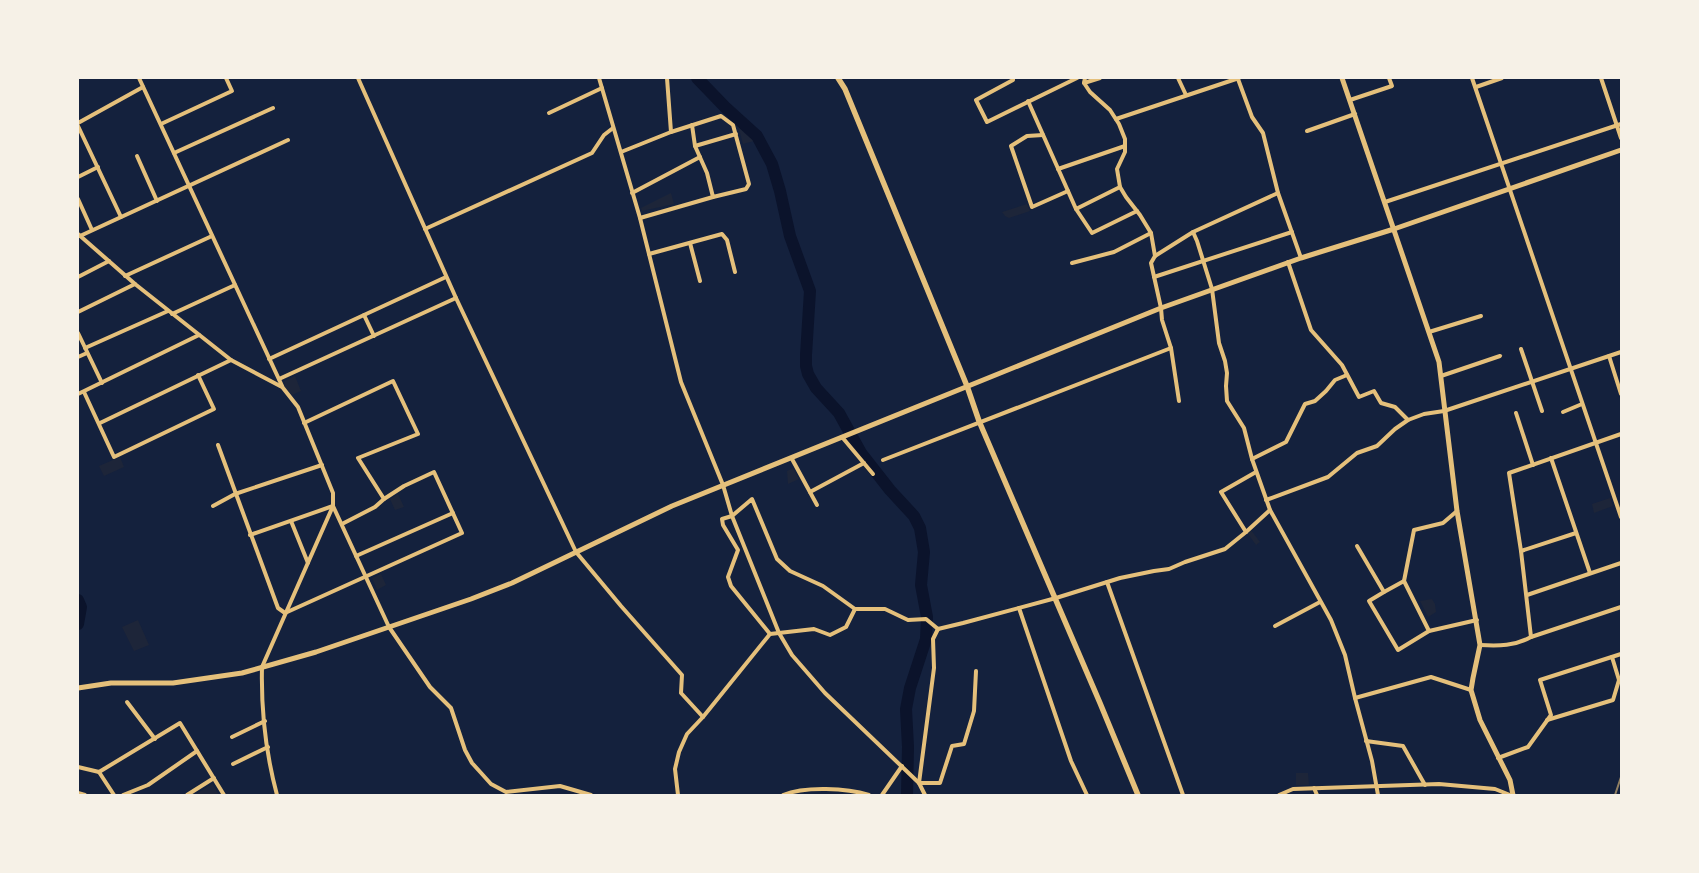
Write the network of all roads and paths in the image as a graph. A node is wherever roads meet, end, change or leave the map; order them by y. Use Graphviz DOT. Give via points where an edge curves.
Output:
graph roads {
  1 [pos="139,78"];
  2 [pos="226,78"];
  3 [pos="358,78"];
  4 [pos="599,78"];
  5 [pos="667,78"];
  6 [pos="838,78"];
  7 [pos="1013,78"];
  8 [pos="1077,78"];
  9 [pos="1085,78"];
  10 [pos="1100,78"];
  11 [pos="1178,78"];
  12 [pos="1238,78"];
  13 [pos="1342,78"];
  14 [pos="1389,78"];
  15 [pos="1472,78"];
  16 [pos="1502,78"];
  17 [pos="1601,78"];
  18 [pos="1084,84"];
  19 [pos="143,87"];
  20 [pos="1476,87"];
  21 [pos="602,88"];
  22 [pos="1186,95"];
  23 [pos="1350,100"];
  24 [pos="1028,101"];
  25 [pos="273,108"];
  26 [pos="549,113"];
  27 [pos="1355,114"];
  28 [pos="1116,119"];
  29 [pos="78,123"];
  30 [pos="161,124"];
  31 [pos="692,124"];
  32 [pos="1619,124"];
  33 [pos="78,126"];
  34 [pos="613,128"];
  35 [pos="1307,131"];
  36 [pos="671,132"];
  37 [pos="736,134"];
  38 [pos="1043,135"];
  39 [pos="1621,138"];
  40 [pos="288,140"];
  41 [pos="696,146"];
  42 [pos="1125,146"];
  43 [pos="1621,150"];
  44 [pos="621,152"];
  45 [pos="174,153"];
  46 [pos="137,156"];
  47 [pos="700,157"];
  48 [pos="1501,164"];
  49 [pos="98,167"];
  50 [pos="1058,169"];
  51 [pos="78,177"];
  52 [pos="189,186"];
  53 [pos="1120,187"];
  54 [pos="1510,189"];
  55 [pos="1068,191"];
  56 [pos="632,193"];
  57 [pos="1278,193"];
  58 [pos="713,197"];
  59 [pos="78,199"];
  60 [pos="157,200"];
  61 [pos="1385,202"];
  62 [pos="1076,209"];
  63 [pos="1137,211"];
  64 [pos="121,216"];
  65 [pos="640,218"];
  66 [pos="425,229"];
  67 [pos="1394,229"];
  68 [pos="92,230"];
  69 [pos="1193,232"];
  70 [pos="1292,232"];
  71 [pos="1150,233"];
  72 [pos="79,235"];
  73 [pos="212,236"];
  74 [pos="690,243"];
  75 [pos="649,254"];
  76 [pos="1155,256"];
  77 [pos="1301,258"];
  78 [pos="109,261"];
  79 [pos="1203,261"];
  80 [pos="1288,262"];
  81 [pos="1072,263"];
  82 [pos="735,272"];
  83 [pos="126,276"];
  84 [pos="78,277"];
  85 [pos="446,277"];
  86 [pos="1154,277"];
  87 [pos="700,281"];
  88 [pos="135,284"];
  89 [pos="235,285"];
  90 [pos="1212,289"];
  91 [pos="456,298"];
  92 [pos="1161,308"];
  93 [pos="168,311"];
  94 [pos="78,312"];
  95 [pos="172,314"];
  96 [pos="364,315"];
  97 [pos="1481,316"];
  98 [pos="78,332"];
  99 [pos="1429,332"];
  100 [pos="198,335"];
  101 [pos="374,336"];
  102 [pos="1171,348"];
  103 [pos="1521,349"];
  104 [pos="86,350"];
  105 [pos="1621,352"];
  106 [pos="1500,356"];
  107 [pos="1609,356"];
  108 [pos="78,357"];
  109 [pos="269,359"];
  110 [pos="231,360"];
  111 [pos="1570,369"];
  112 [pos="198,375"];
  113 [pos="1347,375"];
  114 [pos="1441,376"];
  115 [pos="279,379"];
  116 [pos="1531,381"];
  117 [pos="102,383"];
  118 [pos="967,386"];
  119 [pos="282,388"];
  120 [pos="84,392"];
  121 [pos="78,394"];
  122 [pos="1621,394"];
  123 [pos="1179,401"];
  124 [pos="1582,404"];
  125 [pos="1444,410"];
  126 [pos="1542,412"];
  127 [pos="1563,412"];
  128 [pos="1516,413"];
  129 [pos="1408,420"];
  130 [pos="979,421"];
  131 [pos="304,423"];
  132 [pos="100,424"];
  133 [pos="1621,434"];
  134 [pos="844,437"];
  135 [pos="1596,443"];
  136 [pos="218,445"];
  137 [pos="1551,458"];
  138 [pos="792,459"];
  139 [pos="1252,459"];
  140 [pos="883,460"];
  141 [pos="864,463"];
  142 [pos="322,464"];
  143 [pos="1533,465"];
  144 [pos="1256,472"];
  145 [pos="873,474"];
  146 [pos="723,485"];
  147 [pos="810,492"];
  148 [pos="235,494"];
  149 [pos="384,499"];
  150 [pos="1266,500"];
  151 [pos="817,505"];
  152 [pos="213,506"];
  153 [pos="333,506"];
  154 [pos="1270,510"];
  155 [pos="1456,511"];
  156 [pos="453,513"];
  157 [pos="732,516"];
  158 [pos="1621,517"];
  159 [pos="291,521"];
  160 [pos="342,524"];
  161 [pos="1246,532"];
  162 [pos="1576,532"];
  163 [pos="250,535"];
  164 [pos="1357,546"];
  165 [pos="1521,550"];
  166 [pos="576,552"];
  167 [pos="356,556"];
  168 [pos="308,563"];
  169 [pos="1621,563"];
  170 [pos="1590,574"];
  171 [pos="366,577"];
  172 [pos="1404,581"];
  173 [pos="1107,582"];
  174 [pos="1384,592"];
  175 [pos="1527,595"];
  176 [pos="1056,598"];
  177 [pos="1320,602"];
  178 [pos="1019,608"];
  179 [pos="1621,608"];
  180 [pos="855,609"];
  181 [pos="285,613"];
  182 [pos="1477,620"];
  183 [pos="1276,626"];
  184 [pos="389,627"];
  185 [pos="938,628"];
  186 [pos="1429,631"];
  187 [pos="779,633"];
  188 [pos="770,634"];
  189 [pos="1531,637"];
  190 [pos="1480,645"];
  191 [pos="1621,654"];
  192 [pos="1612,657"];
  193 [pos="262,667"];
  194 [pos="976,671"];
  195 [pos="78,688"];
  196 [pos="1471,690"];
  197 [pos="1355,698"];
  198 [pos="127,702"];
  199 [pos="703,717"];
  200 [pos="1547,720"];
  201 [pos="265,721"];
  202 [pos="232,737"];
  203 [pos="155,738"];
  204 [pos="1366,741"];
  205 [pos="268,747"];
  206 [pos="197,752"];
  207 [pos="1498,758"];
  208 [pos="233,764"];
  209 [pos="902,766"];
  210 [pos="78,767"];
  211 [pos="98,772"];
  212 [pos="214,778"];
  213 [pos="919,783"];
  214 [pos="1425,785"];
  215 [pos="1375,786"];
  216 [pos="1314,788"];
  217 [pos="78,793"];
  218 [pos="85,795"];
  219 [pos="114,795"];
  220 [pos="123,795"];
  221 [pos="187,795"];
  222 [pos="224,795"];
  223 [pos="277,795"];
  224 [pos="591,795"];
  225 [pos="678,795"];
  226 [pos="783,795"];
  227 [pos="870,795"];
  228 [pos="882,795"];
  229 [pos="925,795"];
  230 [pos="1087,795"];
  231 [pos="1138,795"];
  232 [pos="1183,795"];
  233 [pos="1280,795"];
  234 [pos="1317,795"];
  235 [pos="1378,795"];
  236 [pos="1510,795"];
  237 [pos="1514,795"];
  1 -- 19 [label="street"];
  2 -- 30 [label="street" via="232,91"];
  3 -- 66 [label="street"];
  4 -- 21 [label="street"];
  5 -- 36 [label="street"];
  6 -- 118 [label="main road" via="848,96"];
  7 -- 24 [label="street" via="976,100 987,122"];
  8 -- 24 [label="street"];
  9 -- 18 [label="street"];
  10 -- 18 [label="street"];
  11 -- 22 [label="street"];
  12 -- 22 [label="street"];
  12 -- 57 [label="street" via="1252,117 1264,133"];
  13 -- 23 [label="street"];
  14 -- 23 [label="street" via="1392,86"];
  15 -- 20 [label="street"];
  16 -- 20 [label="street"];
  17 -- 32 [label="street"];
  18 -- 28 [label="street"];
  19 -- 29 [label="street"];
  19 -- 30 [label="street"];
  20 -- 48 [label="street"];
  21 -- 26 [label="street"];
  21 -- 34 [label="street"];
  22 -- 28 [label="street"];
  23 -- 27 [label="street"];
  24 -- 38 [label="street"];
  25 -- 45 [label="street"];
  27 -- 35 [label="street"];
  27 -- 61 [label="street"];
  28 -- 42 [label="street" via="1125,139"];
  30 -- 45 [label="street"];
  31 -- 36 [label="street"];
  31 -- 37 [label="street" via="721,116 732,125"];
  31 -- 41 [label="street"];
  32 -- 39 [label="street"];
  32 -- 48 [label="street"];
  33 -- 49 [label="street"];
  34 -- 44 [label="street"];
  34 -- 66 [label="street" via="604,135 592,153"];
  36 -- 44 [label="street"];
  37 -- 41 [label="street"];
  37 -- 58 [label="street" via="749,184 746,189"];
  38 -- 50 [label="street"];
  38 -- 55 [label="street" via="1027,136 1011,146 1032,207"];
  40 -- 52 [label="street"];
  41 -- 47 [label="street"];
  42 -- 50 [label="street"];
  42 -- 53 [label="street" via="1117,169"];
  43 -- 54 [label="street"];
  44 -- 56 [label="street"];
  45 -- 52 [label="street"];
  46 -- 60 [label="street"];
  47 -- 56 [label="street"];
  47 -- 58 [label="street"];
  48 -- 54 [label="street"];
  48 -- 61 [label="street"];
  49 -- 51 [label="street"];
  49 -- 64 [label="street"];
  50 -- 55 [label="street"];
  52 -- 60 [label="street"];
  52 -- 73 [label="street"];
  53 -- 62 [label="street"];
  53 -- 63 [label="street"];
  54 -- 67 [label="street"];
  54 -- 111 [label="street"];
  55 -- 62 [label="street"];
  56 -- 65 [label="street"];
  57 -- 69 [label="street"];
  57 -- 70 [label="street"];
  58 -- 65 [label="street"];
  59 -- 68 [label="street"];
  60 -- 64 [label="street"];
  61 -- 67 [label="street"];
  62 -- 63 [label="street" via="1092,233"];
  63 -- 71 [label="street"];
  64 -- 68 [label="street"];
  65 -- 75 [label="street"];
  66 -- 85 [label="street"];
  67 -- 77 [label="street"];
  67 -- 99 [label="street"];
  68 -- 72 [label="street"];
  69 -- 76 [label="street"];
  69 -- 79 [label="street"];
  70 -- 77 [label="street"];
  70 -- 79 [label="street"];
  71 -- 76 [label="street"];
  71 -- 81 [label="street" via="1114,252"];
  72 -- 78 [label="street"];
  73 -- 83 [label="street"];
  73 -- 89 [label="street"];
  74 -- 75 [label="street"];
  74 -- 82 [label="street" via="722,234 728,240"];
  74 -- 87 [label="street"];
  75 -- 146 [label="street" via="681,382"];
  76 -- 86 [label="street" via="1151,263"];
  77 -- 80 [label="street"];
  78 -- 83 [label="street"];
  78 -- 84 [label="street"];
  79 -- 86 [label="street"];
  79 -- 90 [label="street"];
  80 -- 90 [label="street"];
  80 -- 113 [label="street" via="1310,330 1342,365"];
  83 -- 88 [label="street"];
  85 -- 91 [label="street"];
  85 -- 96 [label="street"];
  86 -- 92 [label="street"];
  88 -- 93 [label="street"];
  88 -- 94 [label="street"];
  89 -- 95 [label="street"];
  89 -- 109 [label="street"];
  90 -- 92 [label="street"];
  90 -- 139 [label="street" via="1219,343 1226,361 1228,401 1244,428"];
  91 -- 101 [label="street"];
  91 -- 166 [label="street"];
  92 -- 102 [label="street"];
  92 -- 118 [label="street"];
  93 -- 95 [label="street"];
  93 -- 104 [label="street"];
  95 -- 100 [label="street"];
  96 -- 101 [label="street"];
  96 -- 109 [label="street"];
  97 -- 99 [label="street"];
  98 -- 104 [label="street"];
  99 -- 114 [label="street"];
  100 -- 110 [label="street"];
  100 -- 117 [label="street"];
  101 -- 115 [label="street"];
  102 -- 123 [label="street"];
  102 -- 130 [label="street"];
  103 -- 116 [label="street"];
  104 -- 108 [label="street"];
  104 -- 117 [label="street"];
  105 -- 107 [label="street"];
  106 -- 114 [label="street"];
  107 -- 111 [label="street"];
  107 -- 122 [label="street"];
  109 -- 115 [label="street"];
  110 -- 112 [label="street"];
  110 -- 119 [label="street"];
  111 -- 116 [label="street"];
  111 -- 124 [label="street"];
  112 -- 132 [label="street"];
  112 -- 132 [label="street" via="214,410 114,457"];
  113 -- 129 [label="street" via="1359,397 1374,391 1381,403 1395,407"];
  113 -- 139 [label="street" via="1335,380 1315,401 1305,404 1286,442"];
  114 -- 125 [label="street"];
  115 -- 119 [label="street"];
  116 -- 125 [label="street"];
  116 -- 126 [label="street"];
  117 -- 120 [label="street"];
  118 -- 130 [label="main road"];
  118 -- 134 [label="street"];
  119 -- 131 [label="street" via="298,408"];
  120 -- 121 [label="street"];
  120 -- 132 [label="street"];
  124 -- 127 [label="street"];
  124 -- 135 [label="street"];
  125 -- 129 [label="street"];
  125 -- 155 [label="street"];
  128 -- 143 [label="street"];
  129 -- 150 [label="street" via="1377,446 1357,453 1328,477"];
  130 -- 140 [label="street"];
  130 -- 176 [label="main road"];
  131 -- 142 [label="street"];
  131 -- 149 [label="street" via="393,382 418,434 358,458"];
  133 -- 135 [label="street"];
  134 -- 138 [label="street"];
  134 -- 141 [label="street"];
  135 -- 137 [label="street"];
  135 -- 158 [label="street"];
  136 -- 148 [label="street"];
  137 -- 143 [label="street"];
  137 -- 162 [label="street"];
  138 -- 146 [label="street"];
  138 -- 147 [label="street"];
  139 -- 144 [label="street"];
  141 -- 145 [label="street"];
  141 -- 147 [label="street"];
  142 -- 148 [label="street"];
  142 -- 153 [label="street" via="333,493"];
  143 -- 165 [label="street" via="1509,473"];
  144 -- 150 [label="street"];
  144 -- 161 [label="street" via="1221,492"];
  146 -- 157 [label="street"];
  146 -- 166 [label="street" via="672,506"];
  147 -- 151 [label="street"];
  148 -- 152 [label="street"];
  148 -- 163 [label="street"];
  149 -- 156 [label="street" via="434,472"];
  149 -- 160 [label="street" via="375,507"];
  150 -- 154 [label="street"];
  153 -- 159 [label="street"];
  153 -- 160 [label="street"];
  153 -- 168 [label="street"];
  154 -- 161 [label="street"];
  154 -- 177 [label="street"];
  155 -- 172 [label="street" via="1443,523 1414,530"];
  155 -- 182 [label="street"];
  156 -- 167 [label="street"];
  156 -- 171 [label="street" via="462,533"];
  157 -- 180 [label="street" via="752,499 777,559 790,571 823,586"];
  157 -- 187 [label="street"];
  157 -- 188 [label="street" via="722,519 738,550 728,582"];
  159 -- 163 [label="street"];
  159 -- 168 [label="street"];
  160 -- 167 [label="street"];
  161 -- 173 [label="street" via="1225,549 1169,569 1154,570"];
  162 -- 165 [label="street"];
  162 -- 170 [label="street"];
  163 -- 181 [label="street" via="278,608"];
  164 -- 174 [label="street"];
  165 -- 175 [label="street"];
  166 -- 184 [label="street" via="495,590"];
  166 -- 199 [label="street" via="682,675 681,693"];
  167 -- 171 [label="street"];
  168 -- 181 [label="street"];
  169 -- 170 [label="street"];
  170 -- 175 [label="street"];
  171 -- 181 [label="street"];
  171 -- 184 [label="street"];
  172 -- 174 [label="street"];
  172 -- 186 [label="street"];
  173 -- 176 [label="street"];
  173 -- 232 [label="street"];
  174 -- 186 [label="street" via="1369,601 1398,650"];
  175 -- 189 [label="street"];
  176 -- 178 [label="street"];
  176 -- 231 [label="main road"];
  177 -- 183 [label="street"];
  177 -- 197 [label="street" via="1331,620 1345,655"];
  178 -- 185 [label="street"];
  178 -- 230 [label="street" via="1071,761"];
  179 -- 189 [label="street"];
  180 -- 185 [label="street" via="885,609 908,620 926,619"];
  180 -- 187 [label="street" via="846,627 830,635 814,629"];
  181 -- 193 [label="street"];
  182 -- 186 [label="street"];
  182 -- 190 [label="street"];
  184 -- 193 [label="street"];
  184 -- 224 [label="street" via="430,687 451,708 465,750 472,763 491,784 506,792 560,786"];
  185 -- 213 [label="street" via="933,639 934,668"];
  187 -- 188 [label="street"];
  187 -- 209 [label="street" via="792,655 825,693"];
  188 -- 199 [label="street"];
  189 -- 190 [label="street" via="1523,642 1504,646"];
  190 -- 196 [label="street"];
  191 -- 192 [label="street"];
  192 -- 200 [label="street" via="1619,680 1613,700"];
  192 -- 200 [label="street" via="1540,680 1551,715"];
  193 -- 195 [label="street" via="173,683 111,683"];
  193 -- 201 [label="street"];
  194 -- 213 [label="street" via="974,710 964,744 952,746 940,783"];
  196 -- 197 [label="street" via="1431,676"];
  196 -- 207 [label="street" via="1480,720"];
  197 -- 204 [label="street"];
  198 -- 203 [label="street"];
  199 -- 225 [label="street" via="687,734 679,752 674,769"];
  200 -- 207 [label="street" via="1528,747"];
  201 -- 202 [label="street"];
  201 -- 205 [label="street"];
  203 -- 206 [label="street" via="180,723"];
  203 -- 211 [label="street"];
  204 -- 214 [label="street" via="1403,746"];
  204 -- 215 [label="street"];
  205 -- 208 [label="street"];
  205 -- 223 [label="street"];
  206 -- 212 [label="street"];
  206 -- 220 [label="street" via="148,785"];
  207 -- 237 [label="street" via="1510,780"];
  209 -- 213 [label="street"];
  209 -- 228 [label="street"];
  210 -- 211 [label="street"];
  211 -- 219 [label="street"];
  212 -- 221 [label="street"];
  212 -- 222 [label="street"];
  213 -- 229 [label="street"];
  214 -- 215 [label="street"];
  214 -- 236 [label="street" via="1495,789"];
  215 -- 216 [label="street"];
  215 -- 235 [label="street"];
  216 -- 233 [label="street" via="1293,789"];
  216 -- 234 [label="street"];
  217 -- 218 [label="street"];
  226 -- 227 [label="street" via="807,790 860,792"];
}
